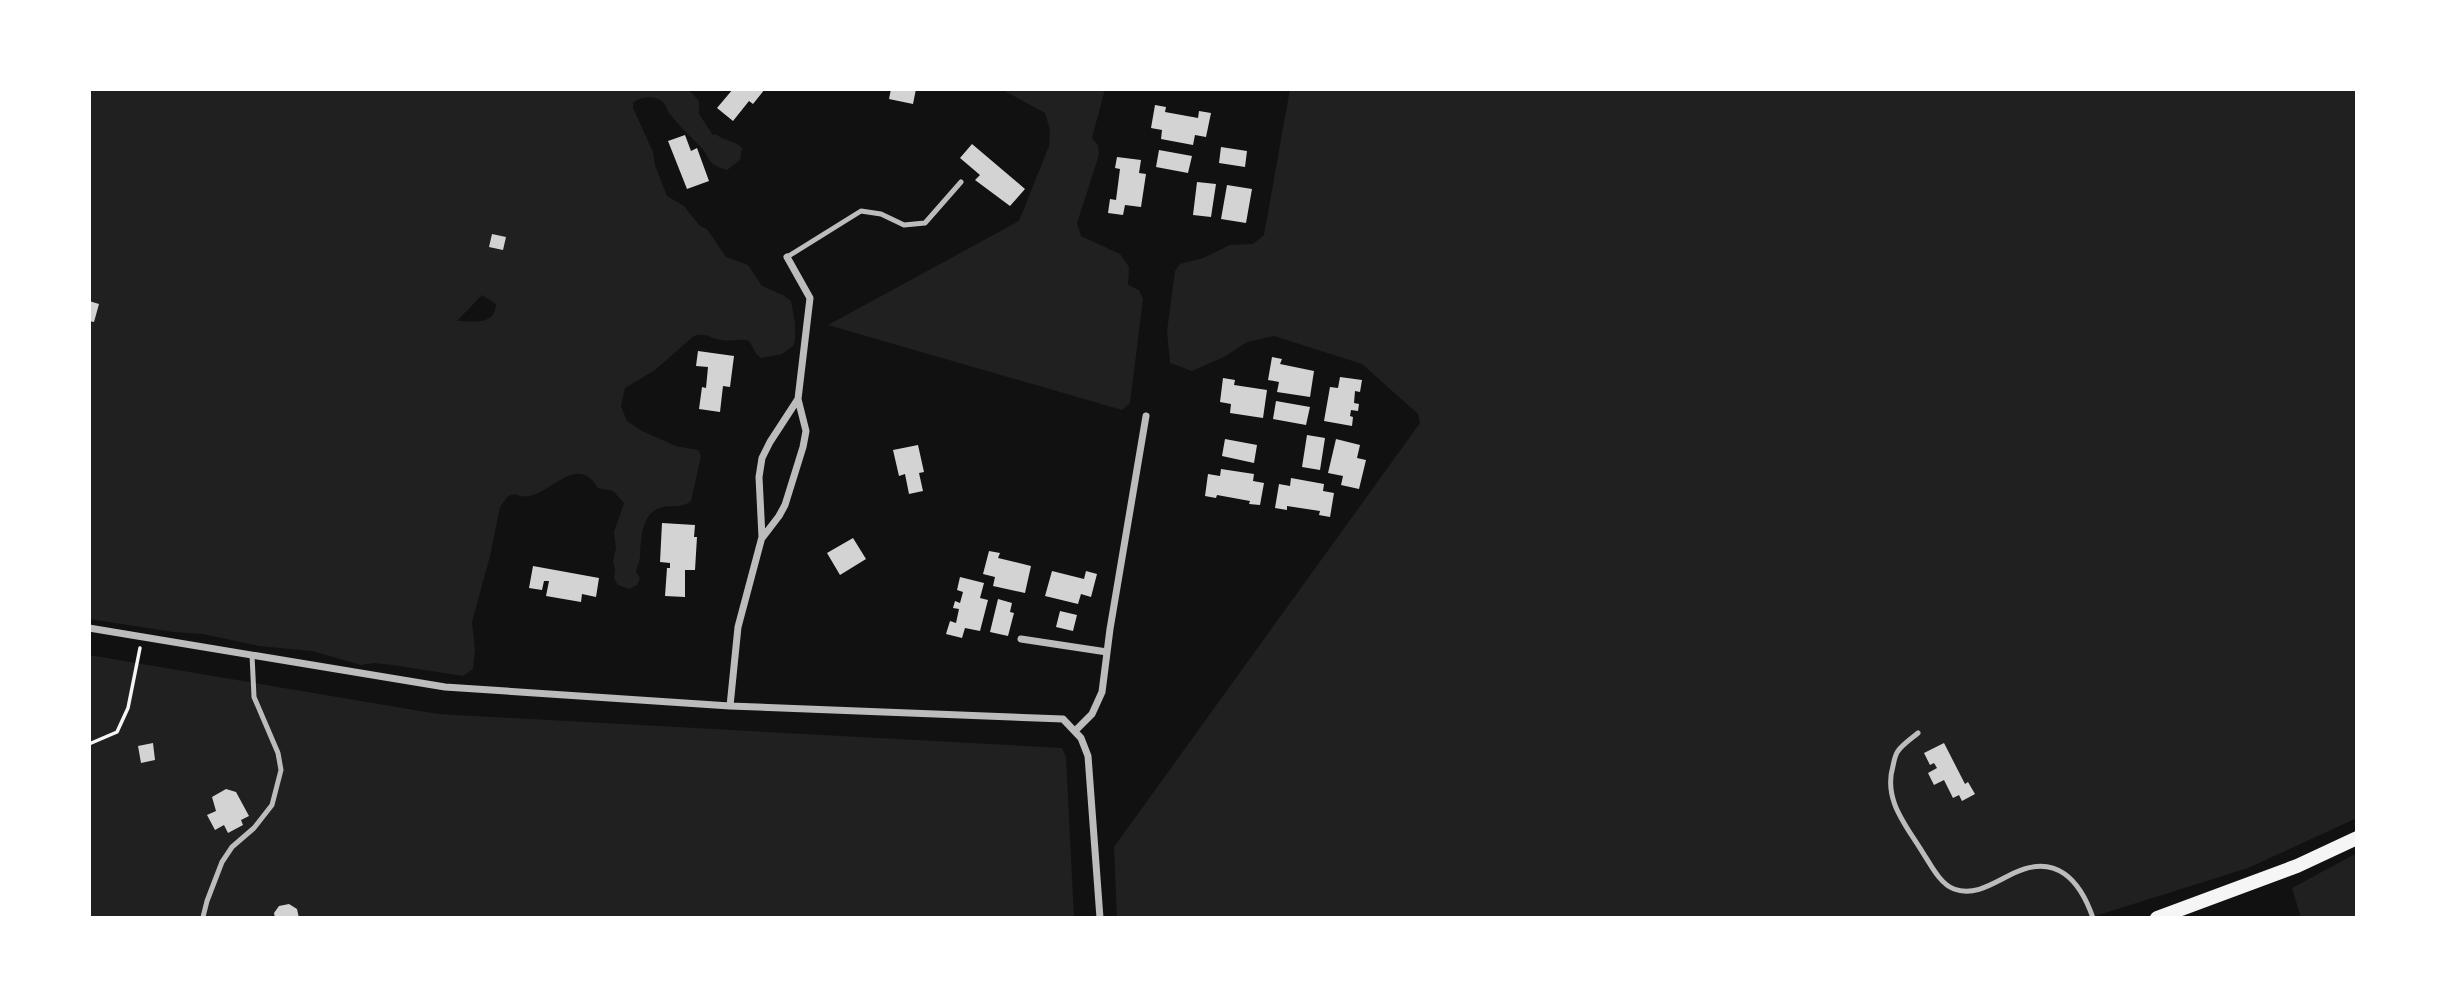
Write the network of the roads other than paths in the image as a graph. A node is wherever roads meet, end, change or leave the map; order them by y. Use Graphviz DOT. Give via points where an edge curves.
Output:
graph roads {
  1 [pos="961,181"];
  2 [pos="787,257"];
  3 [pos="798,400"];
  4 [pos="1146,416"];
  5 [pos="762,537"];
  6 [pos="89,628"];
  7 [pos="1021,639"];
  8 [pos="1107,652"];
  9 [pos="252,655"];
  10 [pos="730,706"];
  11 [pos="1076,730"];
  12 [pos="1918,733"];
  13 [pos="2357,838"];
  14 [pos="203,917"];
  15 [pos="1100,918"];
  16 [pos="2093,918"];
  17 [pos="2157,918"];
  1 -- 2 [label="lane" via="925,223 904,225 861,211"];
  2 -- 3 [label="street" via="810,298"];
  3 -- 5 [label="street" via="762,458"];
  3 -- 5 [label="street" via="806,431 803,447 785,505"];
  4 -- 8 [label="street"];
  5 -- 10 [label="street" via="738,627"];
  6 -- 9 [label="street"];
  7 -- 8 [label="street"];
  8 -- 11 [label="street" via="1102,692 1092,714"];
  9 -- 10 [label="street" via="445,687"];
  9 -- 14 [label="lane" via="254,697 281,770 272,804 222,862"];
  10 -- 11 [label="street" via="1054,717"];
  11 -- 15 [label="street" via="1088,757"];
  12 -- 16 [label="lane" via="1896,752 1890,788 1893,807 1950,888 1979,890 2017,871 2045,867 2059,870 2078,885"];
  13 -- 17 [label="main road" via="2297,866"];
}
